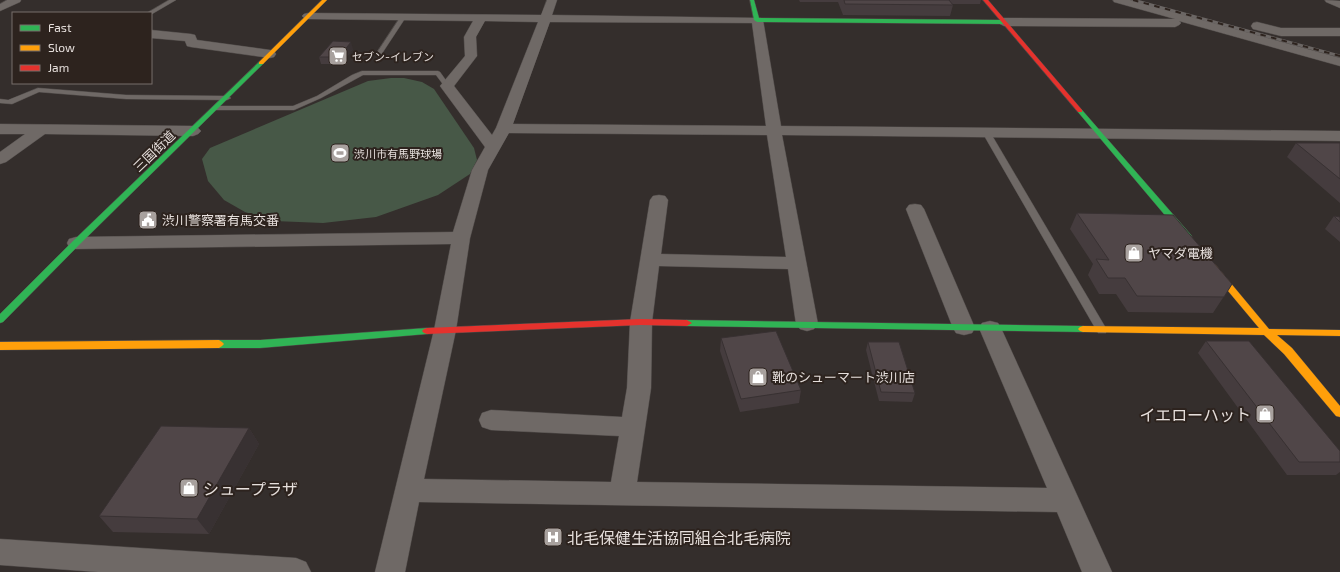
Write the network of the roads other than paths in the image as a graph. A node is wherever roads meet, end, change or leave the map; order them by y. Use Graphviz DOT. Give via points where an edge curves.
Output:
graph roads {
  1 [pos="16,0"];
  2 [pos="173,0"];
  3 [pos="325,0"];
  4 [pos="552,0"];
  5 [pos="752,0"];
  6 [pos="985,0"];
  7 [pos="1118,0"];
  8 [pos="1157,0"];
  9 [pos="1330,0"];
  10 [pos="1340,5"];
  11 [pos="0,8"];
  12 [pos="152,12"];
  13 [pos="308,16"];
  14 [pos="403,17"];
  15 [pos="481,18"];
  16 [pos="545,18"];
  17 [pos="1202,18"];
  18 [pos="757,20"];
  19 [pos="1004,22"];
  20 [pos="1250,24"];
  21 [pos="1340,32"];
  22 [pos="152,34"];
  23 [pos="270,54"];
  24 [pos="379,54"];
  25 [pos="1340,62"];
  26 [pos="47,84"];
  27 [pos="447,86"];
  28 [pos="38,90"];
  29 [pos="227,98"];
  30 [pos="0,102"];
  31 [pos="216,108"];
  32 [pos="504,128"];
  33 [pos="0,129"];
  34 [pos="42,129"];
  35 [pos="774,130"];
  36 [pos="193,131"];
  37 [pos="986,132"];
  38 [pos="1100,134"];
  39 [pos="1340,136"];
  40 [pos="493,147"];
  41 [pos="0,159"];
  42 [pos="658,200"];
  43 [pos="915,209"];
  44 [pos="461,238"];
  45 [pos="1192,242"];
  46 [pos="76,243"];
  47 [pos="650,260"];
  48 [pos="1207,260"];
  49 [pos="796,263"];
  50 [pos="0,320"];
  51 [pos="641,322"];
  52 [pos="807,324"];
  53 [pos="964,328"];
  54 [pos="990,328"];
  55 [pos="445,330"];
  56 [pos="1102,330"];
  57 [pos="1267,332"];
  58 [pos="1340,333"];
  59 [pos="0,346"];
  60 [pos="1340,413"];
  61 [pos="490,420"];
  62 [pos="632,427"];
  63 [pos="409,490"];
  64 [pos="622,493"];
  65 [pos="1066,500"];
  66 [pos="0,552"];
  67 [pos="296,572"];
  68 [pos="390,572"];
  69 [pos="1097,572"];
  1 -- 11 [label="street"];
  2 -- 12 [label="lane"];
  3 -- 13 [label="street, 三国街道"];
  4 -- 16 [label="street"];
  5 -- 18 [label="street"];
  6 -- 19 [label="street"];
  7 -- 17 [label="street"];
  8 -- 17 [label="street"];
  9 -- 10 [label="street"];
  13 -- 14 [label="street"];
  13 -- 23 [label="street, 三国街道"];
  14 -- 15 [label="street"];
  14 -- 24 [label="lane"];
  15 -- 16 [label="street"];
  15 -- 27 [label="street" via="470,37 471,56"];
  16 -- 18 [label="street"];
  16 -- 32 [label="street"];
  17 -- 19 [label="street"];
  17 -- 25 [label="street"];
  18 -- 19 [label="street"];
  18 -- 35 [label="street"];
  19 -- 38 [label="street"];
  20 -- 21 [label="street" via="1281,32"];
  22 -- 23 [label="street" via="191,38 191,43"];
  23 -- 29 [label="street, 三国街道"];
  26 -- 28 [label="lane"];
  27 -- 31 [label="lane" via="438,73 362,73 294,108"];
  27 -- 40 [label="street"];
  28 -- 29 [label="lane" via="126,97"];
  28 -- 30 [label="lane" via="9,102"];
  29 -- 31 [label="street, 三国街道"];
  31 -- 36 [label="street, 三国街道"];
  32 -- 35 [label="street"];
  32 -- 40 [label="street"];
  33 -- 34 [label="street"];
  34 -- 36 [label="street"];
  34 -- 41 [label="street"];
  35 -- 37 [label="street"];
  35 -- 49 [label="street"];
  36 -- 46 [label="street, 三国街道"];
  37 -- 38 [label="street"];
  37 -- 56 [label="lane"];
  38 -- 39 [label="street"];
  38 -- 45 [label="street"];
  40 -- 44 [label="street" via="480,170"];
  42 -- 47 [label="street"];
  43 -- 53 [label="street"];
  44 -- 46 [label="street"];
  44 -- 55 [label="street"];
  46 -- 50 [label="street, 三国街道"];
  47 -- 49 [label="street"];
  47 -- 51 [label="street"];
  48 -- 57 [label="street"];
  49 -- 52 [label="street"];
  51 -- 52 [label="street"];
  51 -- 55 [label="street"];
  51 -- 62 [label="street" via="639,388"];
  52 -- 53 [label="street"];
  53 -- 54 [label="street"];
  54 -- 56 [label="street"];
  54 -- 65 [label="street"];
  55 -- 59 [label="street" via="260,344"];
  55 -- 63 [label="street"];
  56 -- 57 [label="street"];
  57 -- 58 [label="street"];
  57 -- 60 [label="street" via="1288,351"];
  61 -- 62 [label="street"];
  62 -- 64 [label="street"];
  63 -- 64 [label="street"];
  63 -- 68 [label="street"];
  64 -- 65 [label="street"];
  65 -- 69 [label="street"];
  66 -- 67 [label="street"];
}
